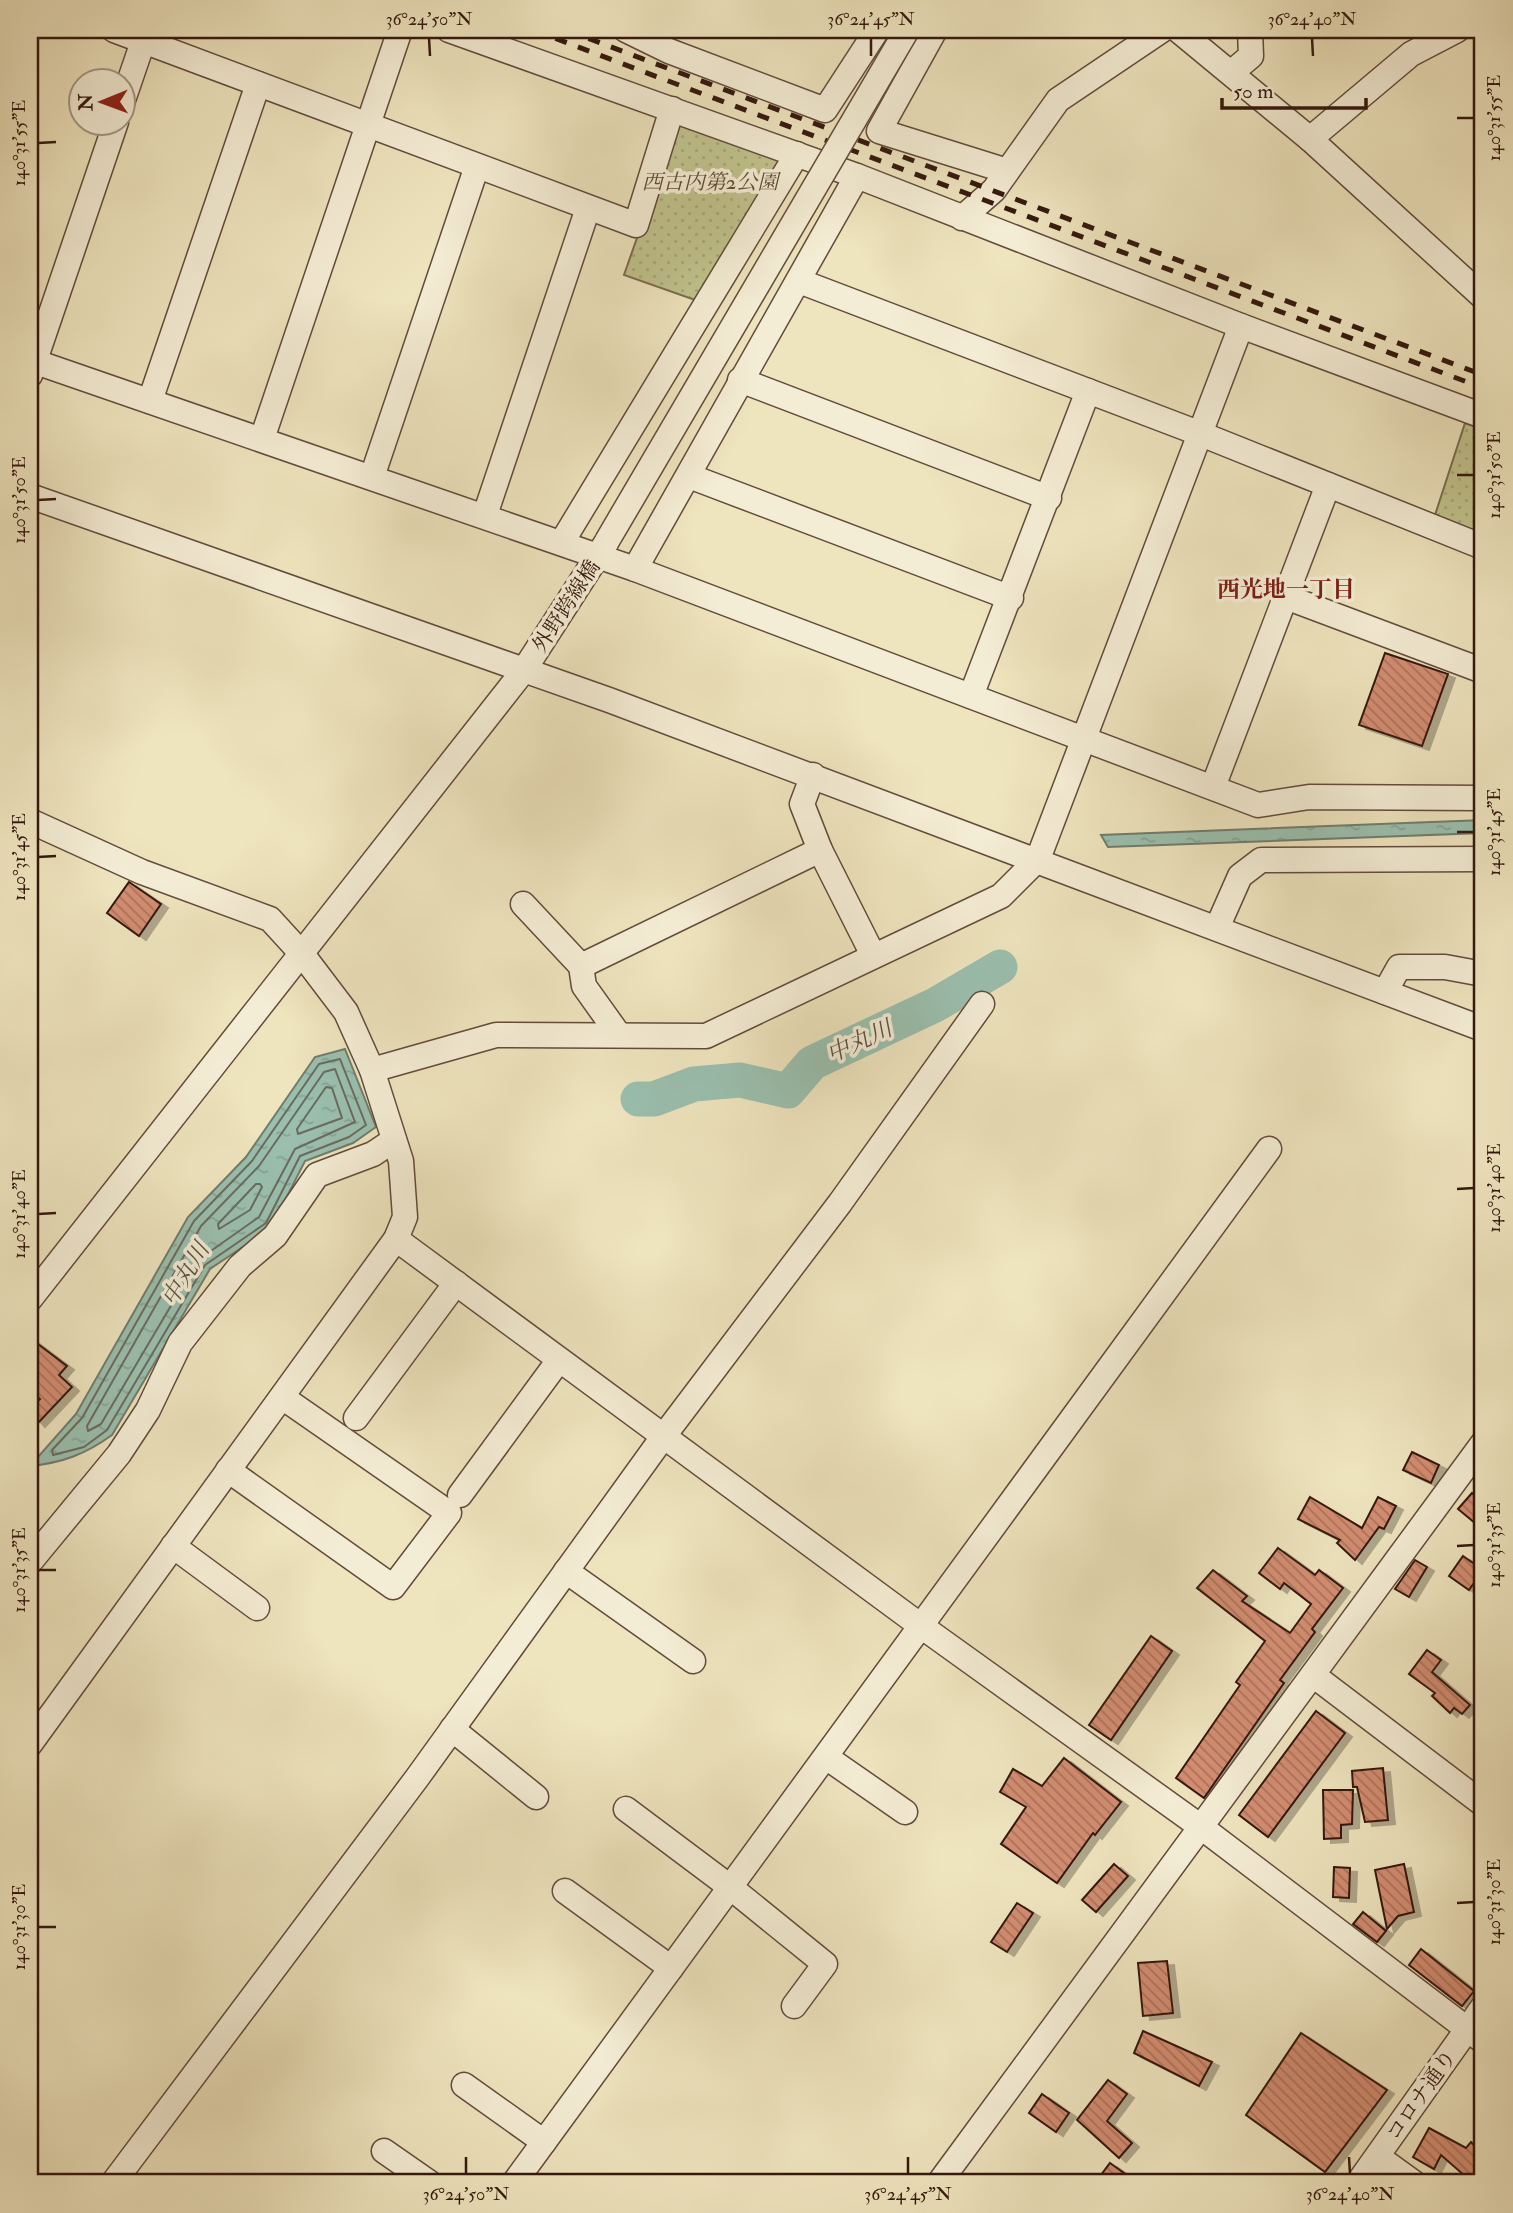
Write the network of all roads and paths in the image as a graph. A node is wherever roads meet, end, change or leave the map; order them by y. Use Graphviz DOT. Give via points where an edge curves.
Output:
graph roads {
  1 [pos="114,30"];
  2 [pos="400,30"];
  3 [pos="449,30"];
  4 [pos="626,30"];
  5 [pos="877,30"];
  6 [pos="907,30"];
  7 [pos="935,30"];
  8 [pos="1162,30"];
  9 [pos="1178,30"];
  10 [pos="1250,30"];
  11 [pos="1457,30"];
  12 [pos="146,35"];
  13 [pos="135,66"];
  14 [pos="1231,73"];
  15 [pos="258,84"];
  16 [pos="672,109"];
  17 [pos="825,110"];
  18 [pos="368,125"];
  19 [pos="879,131"];
  20 [pos="111,136"];
  21 [pos="1310,139"];
  22 [pos="797,154"];
  23 [pos="477,166"];
  24 [pos="1007,171"];
  25 [pos="857,176"];
  26 [pos="588,208"];
  27 [pos="962,218"];
  28 [pos="799,281"];
  29 [pos="1483,297"];
  30 [pos="1241,326"];
  31 [pos="31,366"];
  32 [pos="740,380"];
  33 [pos="1088,391"];
  34 [pos="150,401"];
  35 [pos="1483,416"];
  36 [pos="1201,434"];
  37 [pos="262,439"];
  38 [pos="689,476"];
  39 [pos="372,477"];
  40 [pos="1328,485"];
  41 [pos="30,496"];
  42 [pos="1049,498"];
  43 [pos="485,515"];
  44 [pos="562,542"];
  45 [pos="1483,547"];
  46 [pos="603,549"];
  47 [pos="635,569"];
  48 [pos="1286,597"];
  49 [pos="1011,598"];
  50 [pos="524,670"];
  51 [pos="1483,671"];
  52 [pos="971,696"];
  53 [pos="1085,739"];
  54 [pos="813,775"];
  55 [pos="1213,787"];
  56 [pos="1483,798"];
  57 [pos="30,821"];
  58 [pos="820,850"];
  59 [pos="1038,859"];
  60 [pos="1483,859"];
  61 [pos="523,904"];
  62 [pos="1217,928"];
  63 [pos="302,954"];
  64 [pos="873,955"];
  65 [pos="581,966"];
  66 [pos="1483,974"];
  67 [pos="1385,992"];
  68 [pos="982,1004"];
  69 [pos="1483,1029"];
  70 [pos="619,1035"];
  71 [pos="372,1070"];
  72 [pos="394,1140"];
  73 [pos="1269,1149"];
  74 [pos="396,1239"];
  75 [pos="456,1283"];
  76 [pos="30,1298"];
  77 [pos="559,1360"];
  78 [pos="282,1397"];
  79 [pos="356,1418"];
  80 [pos="663,1437"];
  81 [pos="1483,1443"];
  82 [pos="228,1471"];
  83 [pos="460,1495"];
  84 [pos="173,1546"];
  85 [pos="30,1562"];
  86 [pos="566,1571"];
  87 [pos="257,1608"];
  88 [pos="921,1626"];
  89 [pos="693,1661"];
  90 [pos="1313,1675"];
  91 [pos="452,1729"];
  92 [pos="30,1744"];
  93 [pos="826,1757"];
  94 [pos="536,1797"];
  95 [pos="1483,1804"];
  96 [pos="626,1809"];
  97 [pos="905,1812"];
  98 [pos="1201,1827"];
  99 [pos="730,1887"];
  100 [pos="565,1891"];
  101 [pos="671,1968"];
  102 [pos="794,2006"];
  103 [pos="1483,2007"];
  104 [pos="1475,2035"];
  105 [pos="464,2085"];
  106 [pos="544,2142"];
  107 [pos="384,2151"];
  108 [pos="1378,2157"];
  109 [pos="113,2183"];
  110 [pos="430,2183"];
  111 [pos="514,2183"];
  112 [pos="939,2183"];
  113 [pos="1358,2183"];
  114 [pos="1415,2183"];
  1 -- 12 [label="street"];
  2 -- 18 [label="street"];
  3 -- 16 [label="street"];
  4 -- 17 [label="street"];
  5 -- 17 [label="street"];
  6 -- 46 [label="street, 外野跨線橋, bridge"];
  7 -- 19 [label="street"];
  8 -- 24 [label="street" via="1058,100"];
  9 -- 14 [label="street"];
  10 -- 14 [label="street" via="1251,56"];
  11 -- 21 [label="street" via="1411,54"];
  12 -- 13 [label="street"];
  12 -- 15 [label="street"];
  14 -- 21 [label="street"];
  15 -- 18 [label="street"];
  15 -- 34 [label="street"];
  16 -- 22 [label="street"];
  16 -- 26 [label="street" via="636,225"];
  17 -- 19 [label="street"];
  18 -- 23 [label="street"];
  18 -- 37 [label="street"];
  19 -- 24 [label="street"];
  20 -- 31 [label="street"];
  21 -- 29 [label="street"];
  22 -- 25 [label="street"];
  22 -- 44 [label="street"];
  23 -- 26 [label="street"];
  23 -- 39 [label="street"];
  24 -- 27 [label="street" via="994,190"];
  25 -- 27 [label="street"];
  25 -- 28 [label="street"];
  26 -- 43 [label="street"];
  27 -- 30 [label="street"];
  28 -- 32 [label="street"];
  28 -- 33 [label="street"];
  30 -- 35 [label="street"];
  30 -- 36 [label="street"];
  31 -- 34 [label="street"];
  32 -- 38 [label="street"];
  32 -- 42 [label="street"];
  33 -- 36 [label="street"];
  33 -- 42 [label="street"];
  34 -- 37 [label="street"];
  36 -- 40 [label="street"];
  36 -- 53 [label="street"];
  37 -- 39 [label="street"];
  38 -- 47 [label="street"];
  38 -- 49 [label="street"];
  39 -- 43 [label="street"];
  40 -- 45 [label="street"];
  40 -- 48 [label="street"];
  41 -- 50 [label="street"];
  42 -- 49 [label="street"];
  43 -- 44 [label="street"];
  44 -- 46 [label="street"];
  46 -- 47 [label="street"];
  46 -- 50 [label="street, 外野跨線橋"];
  47 -- 52 [label="street"];
  48 -- 51 [label="street"];
  48 -- 55 [label="street"];
  49 -- 52 [label="street"];
  50 -- 54 [label="street"];
  50 -- 63 [label="street, 外野跨線橋"];
  52 -- 53 [label="street"];
  53 -- 55 [label="street"];
  53 -- 59 [label="street"];
  54 -- 58 [label="street" via="802,804"];
  54 -- 59 [label="street"];
  55 -- 56 [label="street" via="1258,805 1309,797"];
  57 -- 63 [label="street" via="142,872 270,919"];
  58 -- 64 [label="street"];
  58 -- 65 [label="street"];
  59 -- 62 [label="street"];
  59 -- 64 [label="street" via="1000,896"];
  60 -- 62 [label="street" via="1261,860 1240,876"];
  61 -- 65 [label="street"];
  62 -- 67 [label="street"];
  63 -- 71 [label="street" via="346,1012"];
  63 -- 76 [label="street, 外野跨線橋"];
  64 -- 70 [label="street" via="706,1035"];
  65 -- 70 [label="street" via="584,986"];
  66 -- 67 [label="street" via="1445,967 1399,967"];
  67 -- 69 [label="street"];
  68 -- 80 [label="street" via="833,1213"];
  70 -- 71 [label="street" via="496,1035"];
  71 -- 72 [label="street"];
  72 -- 74 [label="street" via="401,1161 405,1217"];
  72 -- 85 [label="street" via="373,1154 317,1175 275,1236 240,1266 180,1343 148,1410 119,1454"];
  73 -- 88 [label="street"];
  74 -- 75 [label="street"];
  74 -- 78 [label="street"];
  75 -- 77 [label="street"];
  75 -- 79 [label="street"];
  77 -- 80 [label="street"];
  77 -- 83 [label="street"];
  78 -- 82 [label="street"];
  78 -- 82 [label="street" via="449,1513 393,1587"];
  80 -- 86 [label="street"];
  80 -- 88 [label="street"];
  81 -- 90 [label="street"];
  82 -- 84 [label="street"];
  84 -- 87 [label="street"];
  84 -- 92 [label="street"];
  86 -- 89 [label="street"];
  86 -- 91 [label="street"];
  88 -- 93 [label="street"];
  88 -- 98 [label="street"];
  90 -- 95 [label="street"];
  90 -- 98 [label="street"];
  91 -- 94 [label="street"];
  91 -- 109 [label="street"];
  93 -- 97 [label="street"];
  93 -- 99 [label="street"];
  96 -- 99 [label="street"];
  98 -- 104 [label="street"];
  98 -- 112 [label="street"];
  99 -- 101 [label="street"];
  99 -- 102 [label="street" via="825,1964"];
  100 -- 101 [label="street"];
  101 -- 106 [label="street"];
  103 -- 104 [label="street, コロナ通り"];
  104 -- 108 [label="street, コロナ通り"];
  105 -- 106 [label="street"];
  106 -- 111 [label="street"];
  107 -- 110 [label="street"];
  108 -- 113 [label="street, コロナ通り"];
  108 -- 114 [label="street"];
}
